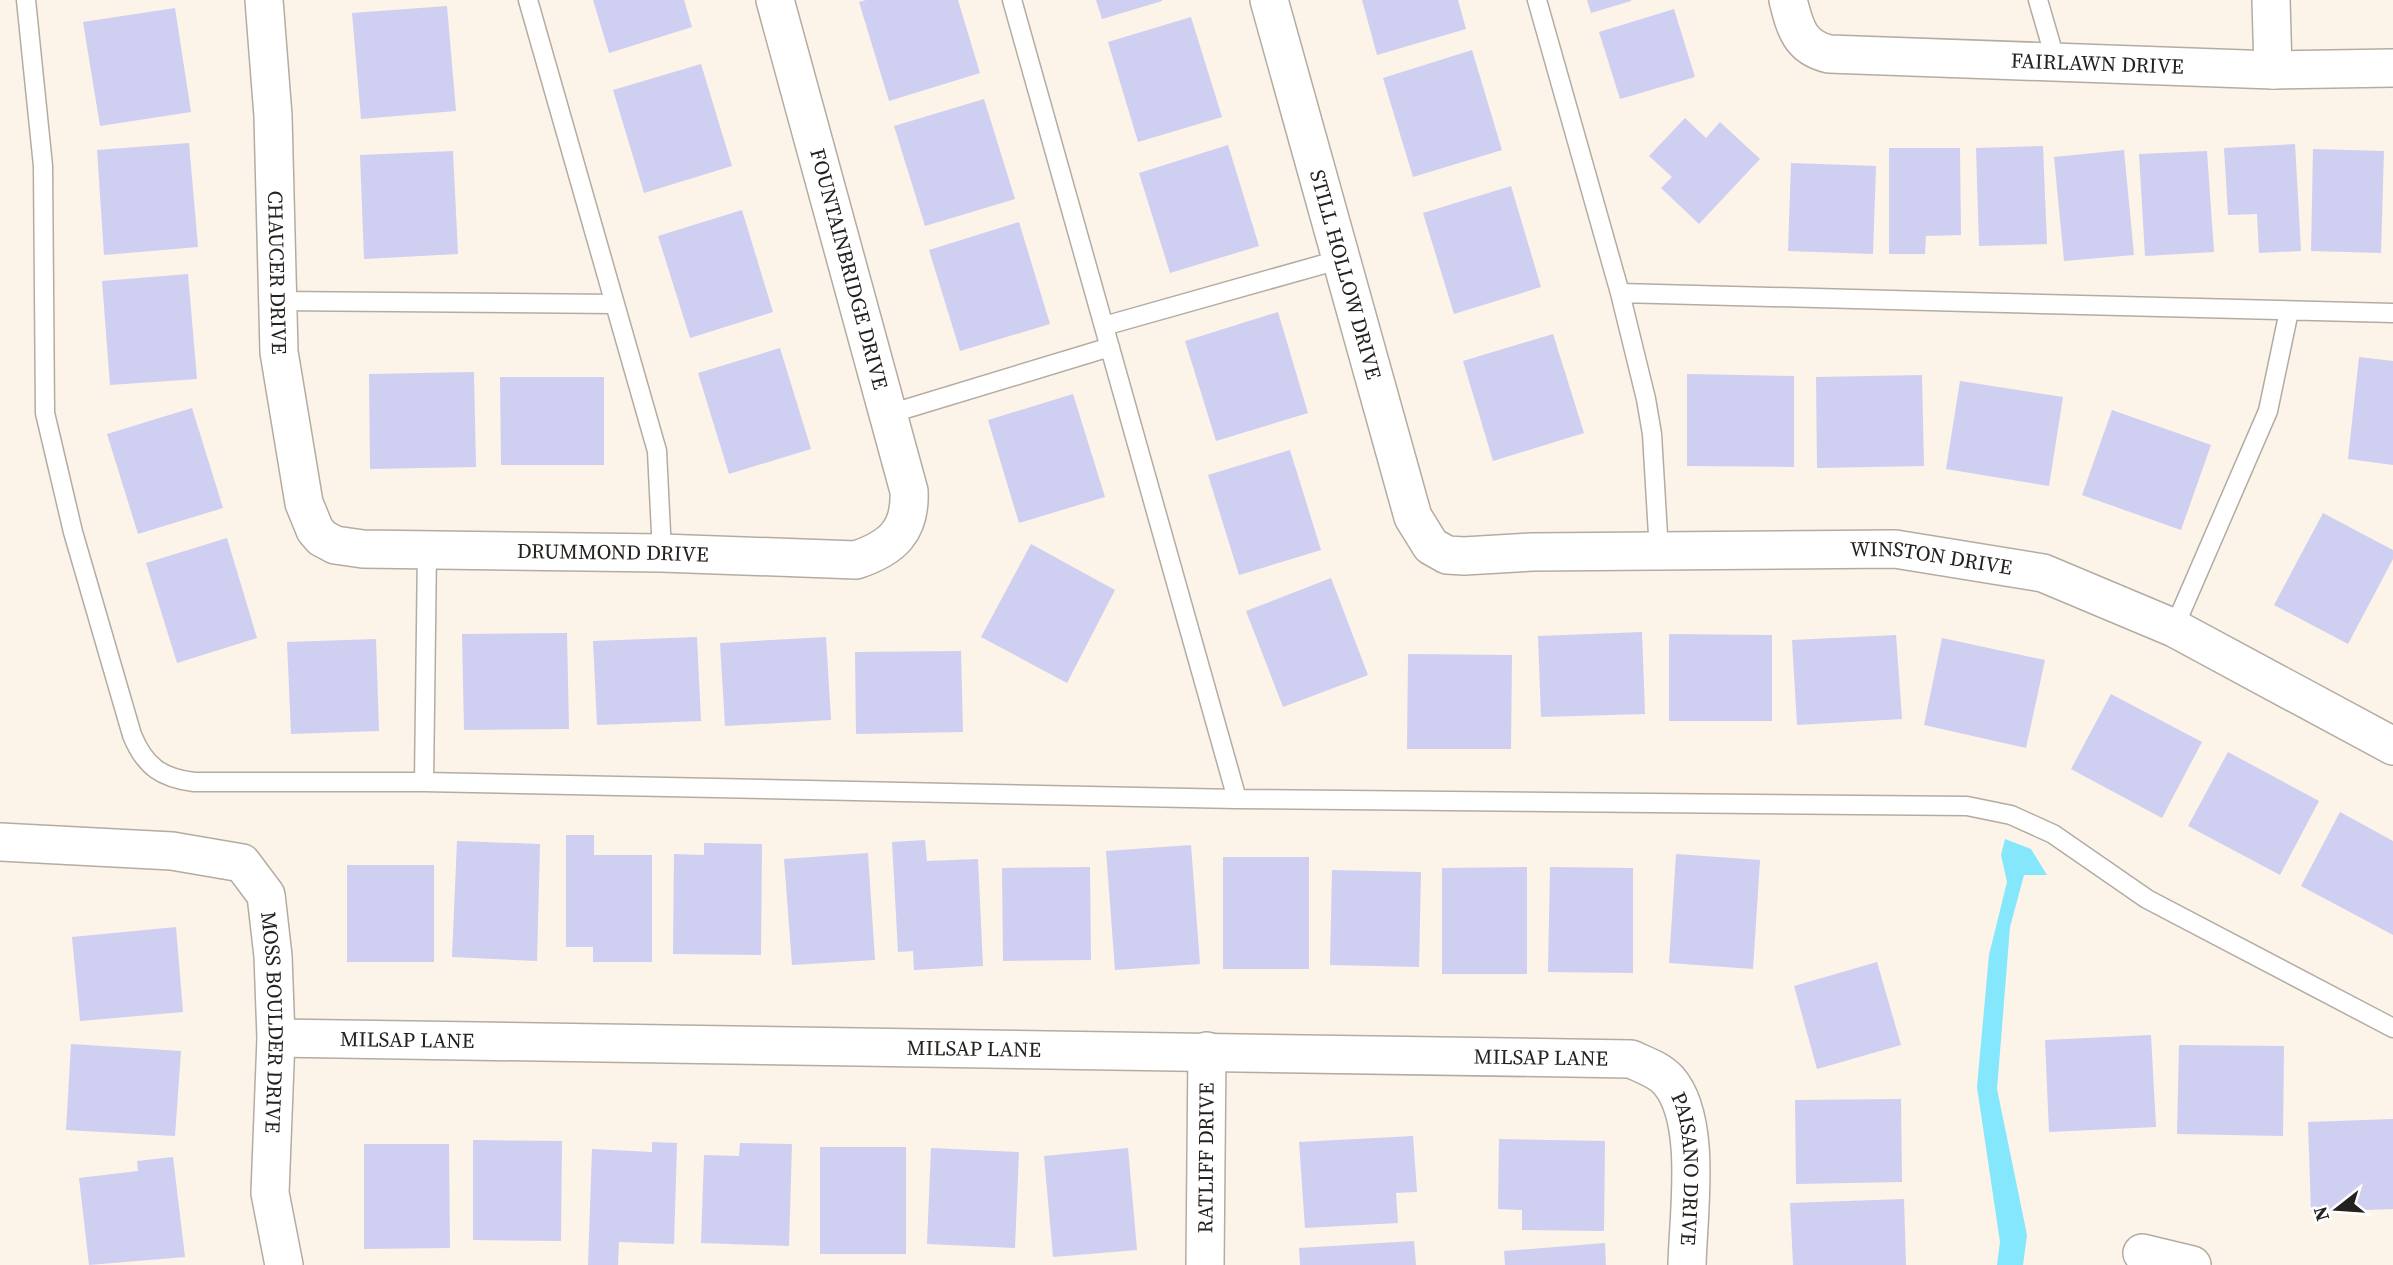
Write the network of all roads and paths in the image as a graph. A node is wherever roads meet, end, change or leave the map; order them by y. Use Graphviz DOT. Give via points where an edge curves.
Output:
graph roads {
  1 [pos="26,0"];
  2 [pos="264,0"];
  3 [pos="528,0"];
  4 [pos="775,0"];
  5 [pos="1012,0"];
  6 [pos="1269,0"];
  7 [pos="1537,0"];
  8 [pos="1788,0"];
  9 [pos="2038,0"];
  10 [pos="2271,0"];
  11 [pos="2056,62"];
  12 [pos="2393,68"];
  13 [pos="2273,70"];
  14 [pos="1342,259"];
  15 [pos="1620,293"];
  16 [pos="278,301"];
  17 [pos="615,304"];
  18 [pos="2289,311"];
  19 [pos="2393,313"];
  20 [pos="1104,326"];
  21 [pos="1110,347"];
  22 [pos="888,414"];
  23 [pos="322,538"];
  24 [pos="899,538"];
  25 [pos="1431,546"];
  26 [pos="427,550"];
  27 [pos="1659,552"];
  28 [pos="663,553"];
  29 [pos="2174,628"];
  30 [pos="2391,741"];
  31 [pos="424,782"];
  32 [pos="1237,799"];
  33 [pos="0,842"];
  34 [pos="2393,1028"];
  35 [pos="276,1038"];
  36 [pos="1208,1051"];
  37 [pos="1667,1079"];
  38 [pos="2142,1253"];
  39 [pos="284,1265"];
  40 [pos="1205,1265"];
  41 [pos="1687,1265"];
  42 [pos="2191,1265"];
  1 -- 31 [label="lane" via="43,166 45,413 73,532 135,741 149,764 171,779"];
  2 -- 16 [label="street, CHAUCER DRIVE" via="273,116"];
  3 -- 17 [label="lane"];
  4 -- 22 [label="street, FOUNTAINBRIDGE DRIVE"];
  5 -- 20 [label="lane"];
  6 -- 14 [label="street, STILL HOLLOW DRIVE"];
  7 -- 15 [label="lane"];
  8 -- 11 [label="street, FAIRLAWN DRIVE" via="1795,28 1815,51"];
  9 -- 11 [label="lane"];
  10 -- 13 [label="street"];
  11 -- 13 [label="street, FAIRLAWN DRIVE"];
  12 -- 13 [label="street, FAIRLAWN DRIVE"];
  14 -- 20 [label="lane"];
  14 -- 25 [label="street, STILL HOLLOW DRIVE" via="1413,517"];
  15 -- 18 [label="lane"];
  15 -- 27 [label="lane" via="1652,434"];
  16 -- 17 [label="lane"];
  16 -- 23 [label="street, CHAUCER DRIVE" via="279,352 304,503"];
  17 -- 28 [label="lane" via="657,450"];
  18 -- 19 [label="lane"];
  18 -- 29 [label="lane" via="2268,411"];
  20 -- 21 [label="lane"];
  21 -- 22 [label="lane"];
  21 -- 32 [label="lane"];
  22 -- 24 [label="street, FOUNTAINBRIDGE DRIVE" via="909,491 910,507"];
  23 -- 26 [label="street, DRUMMOND DRIVE" via="363,549"];
  24 -- 28 [label="street, DRUMMOND DRIVE" via="856,560"];
  25 -- 27 [label="street, WINSTON DRIVE" via="1447,555 1464,556"];
  26 -- 28 [label="street, DRUMMOND DRIVE"];
  26 -- 31 [label="lane"];
  27 -- 29 [label="street, WINSTON DRIVE" via="1895,550 2043,573"];
  29 -- 30 [label="street, WINSTON DRIVE"];
  31 -- 32 [label="lane"];
  32 -- 34 [label="lane" via="1967,806 2011,816 2053,834 2147,899"];
  33 -- 35 [label="street, MOSS BOULDER DRIVE" via="172,850 242,863 266,894"];
  35 -- 36 [label="street, MILSAP LANE"];
  35 -- 39 [label="street, MOSS BOULDER DRIVE" via="270,1193"];
  36 -- 37 [label="street, MILSAP LANE" via="1631,1059"];
  36 -- 40 [label="street, RATLIFF DRIVE"];
  37 -- 41 [label="street, PAISANO DRIVE" via="1683,1102 1690,1130"];
  38 -- 42 [label="street"];
}
